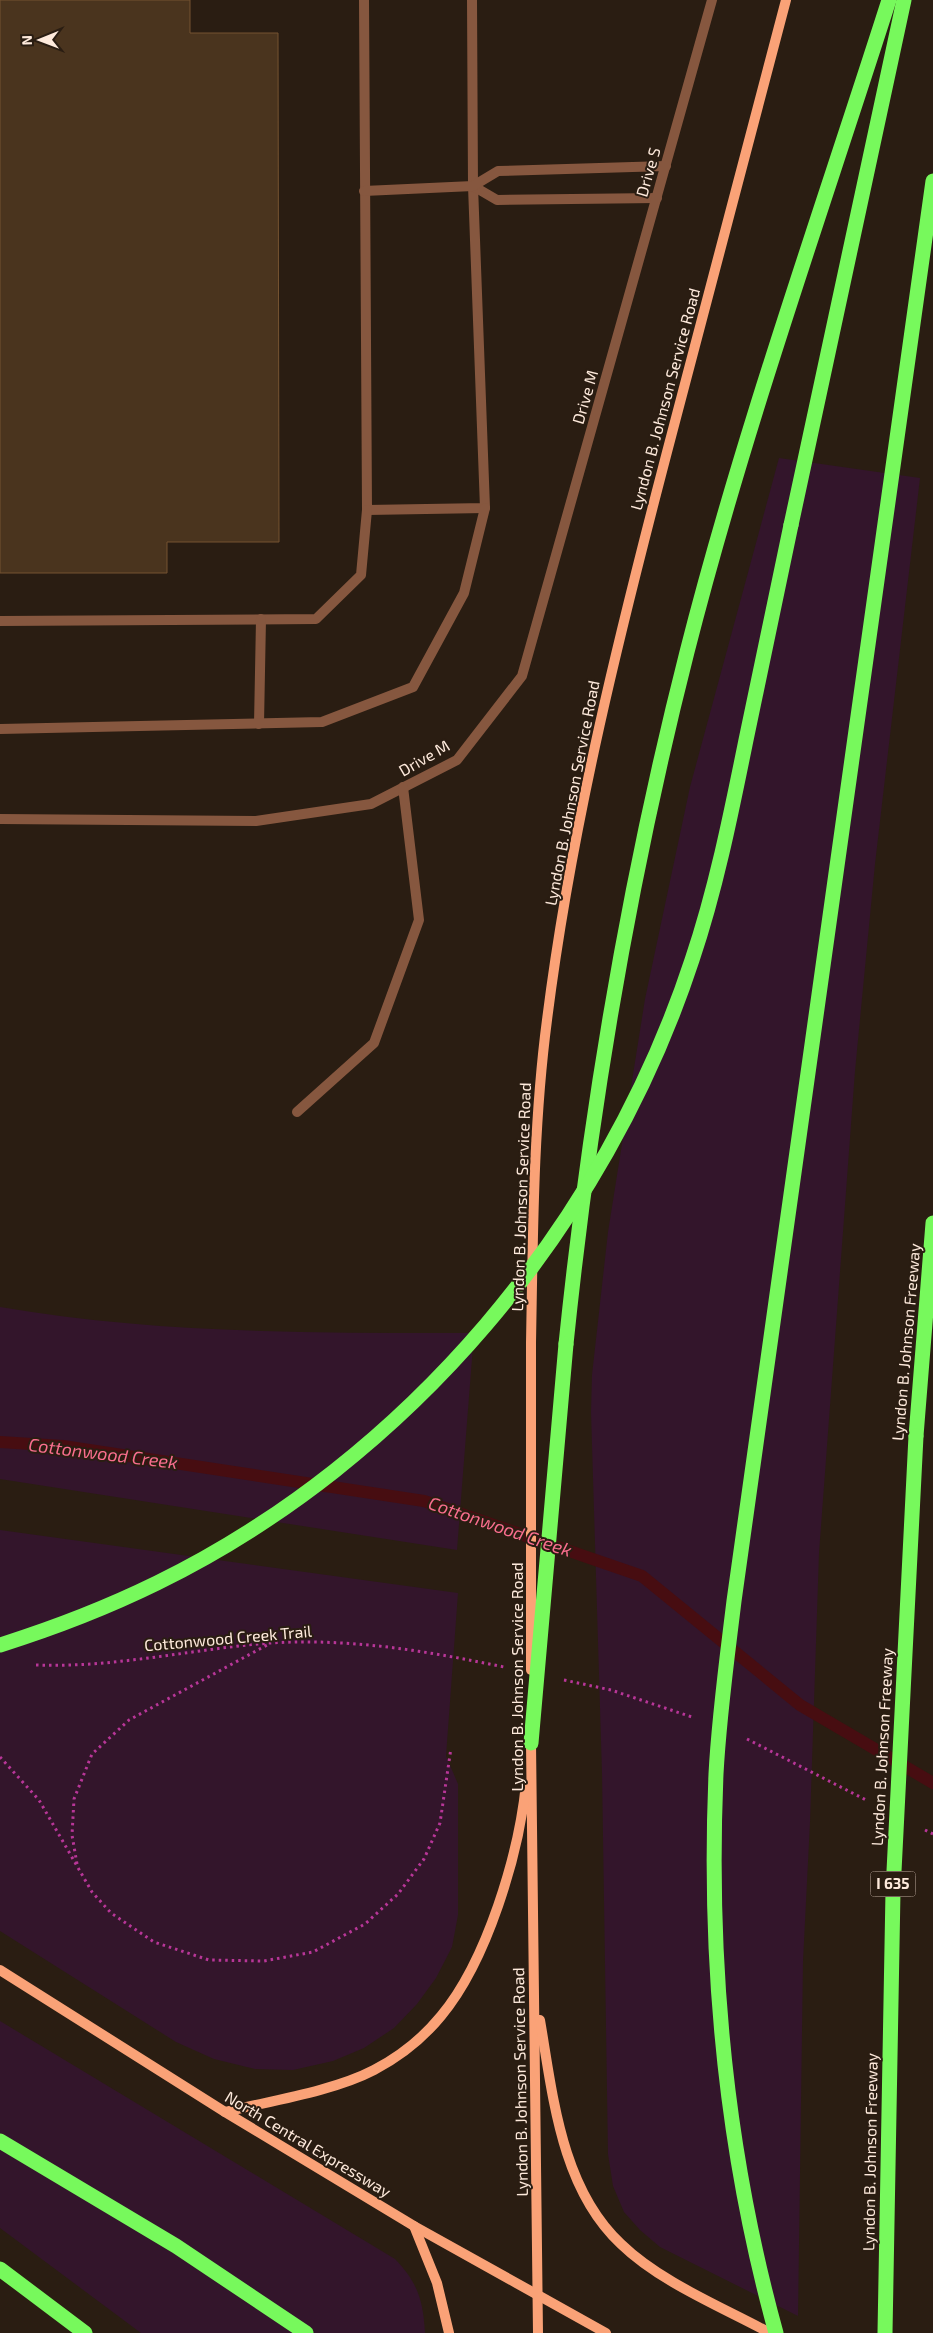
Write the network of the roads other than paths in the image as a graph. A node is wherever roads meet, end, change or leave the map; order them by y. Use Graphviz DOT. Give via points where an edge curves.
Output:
graph roads {
  1 [pos="364,0"];
  2 [pos="472,0"];
  3 [pos="712,0"];
  4 [pos="786,0"];
  5 [pos="889,0"];
  6 [pos="904,0"];
  7 [pos="666,166"];
  8 [pos="933,182"];
  9 [pos="473,186"];
  10 [pos="364,192"];
  11 [pos="657,198"];
  12 [pos="613,352"];
  13 [pos="485,508"];
  14 [pos="367,510"];
  15 [pos="261,619"];
  16 [pos="0,621"];
  17 [pos="259,724"];
  18 [pos="0,729"];
  19 [pos="403,788"];
  20 [pos="0,819"];
  21 [pos="297,1112"];
  22 [pos="933,1223"];
  23 [pos="0,1645"];
  24 [pos="531,1743"];
  25 [pos="0,1970"];
  26 [pos="535,1989"];
  27 [pos="225,2112"];
  28 [pos="0,2141"];
  29 [pos="414,2226"];
  30 [pos="0,2269"];
  31 [pos="537,2295"];
  32 [pos="85,2333"];
  33 [pos="306,2333"];
  34 [pos="449,2333"];
  35 [pos="538,2333"];
  36 [pos="606,2333"];
  37 [pos="770,2333"];
  38 [pos="776,2333"];
  39 [pos="885,2333"];
  1 -- 10 [label="lane"];
  2 -- 9 [label="lane"];
  3 -- 7 [label="lane, Drive S"];
  4 -- 24 [label="main road, Lyndon B. Johnson Service Road, bridge" via="613,666 582,810 554,970 538,1098 534,1167"];
  5 -- 24 [label="highway, bridge" via="734,484 687,650 647,820 623,941 581,1204"];
  6 -- 23 [label="highway, bridge" via="709,905 670,1021 623,1127 569,1216 512,1292 445,1370 344,1463 259,1524 158,1582 101,1609"];
  7 -- 9 [label="lane" via="498,171"];
  7 -- 11 [label="lane, Drive S"];
  8 -- 38 [label="highway, bridge" via="734,1601 716,1772 714,1885 726,2068 744,2191"];
  9 -- 10 [label="lane"];
  9 -- 11 [label="lane" via="497,200"];
  9 -- 13 [label="lane"];
  10 -- 14 [label="lane"];
  11 -- 12 [label="lane, Drive S"];
  12 -- 19 [label="lane, Drive M" via="522,676 457,760"];
  13 -- 14 [label="lane"];
  13 -- 17 [label="lane" via="464,593 412,687 322,722"];
  14 -- 15 [label="lane" via="361,575 316,619"];
  15 -- 16 [label="lane"];
  15 -- 17 [label="lane"];
  17 -- 18 [label="lane"];
  19 -- 20 [label="lane, Drive M" via="371,804 256,821"];
  19 -- 21 [label="lane" via="419,920 374,1043"];
  22 -- 39 [label="highway, Lyndon B. Johnson Freeway / I 635, bridge" via="916,1436 893,1891"];
  24 -- 26 [label="main road, Lyndon B. Johnson Service Road"];
  24 -- 27 [label="main road" via="525,1794 507,1874 478,1953 442,2016 420,2038 373,2071 346,2082"];
  25 -- 27 [label="main road, North Central Expressway"];
  26 -- 31 [label="main road, Lyndon B. Johnson Service Road"];
  26 -- 37 [label="main road" via="562,2132 573,2169 602,2224 621,2245 671,2280"];
  27 -- 29 [label="main road, North Central Expressway"];
  28 -- 33 [label="highway" via="176,2246"];
  29 -- 31 [label="main road, North Central Expressway"];
  29 -- 34 [label="main road" via="437,2283"];
  30 -- 32 [label="highway"];
  31 -- 35 [label="main road, Lyndon B. Johnson Service Road"];
  31 -- 36 [label="main road, North Central Expressway"];
}
